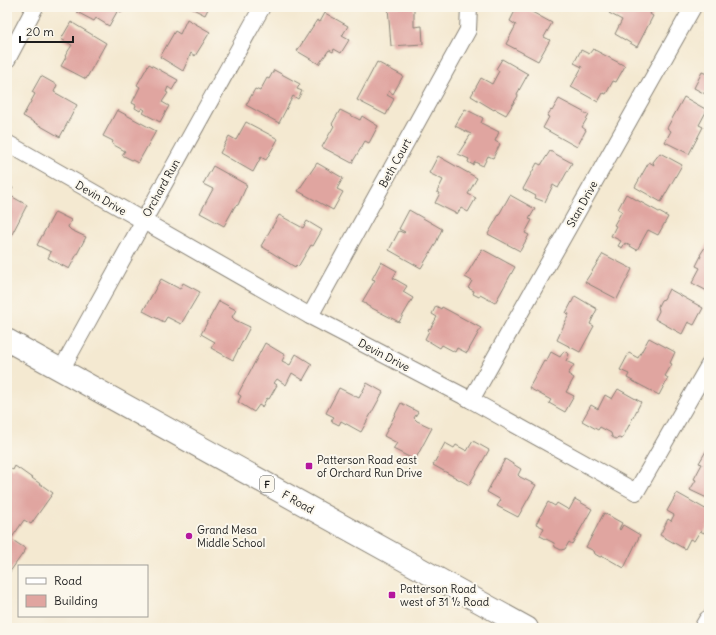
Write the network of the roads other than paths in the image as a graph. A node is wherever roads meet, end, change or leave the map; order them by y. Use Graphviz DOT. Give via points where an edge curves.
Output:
graph roads {
  1 [pos="34,7"];
  2 [pos="262,7"];
  3 [pos="469,7"];
  4 [pos="693,7"];
  5 [pos="7,60"];
  6 [pos="7,143"];
  7 [pos="143,222"];
  8 [pos="310,316"];
  9 [pos="7,340"];
  10 [pos="709,366"];
  11 [pos="61,370"];
  12 [pos="471,400"];
  13 [pos="709,621"];
  14 [pos="526,628"];
  15 [pos="705,628"];
  1 -- 5 [label="street"];
  2 -- 7 [label="street, Orchard Run"];
  3 -- 8 [label="street, Beth Court" via="468,30"];
  4 -- 12 [label="street, Stan Drive"];
  6 -- 7 [label="street, Devin Drive"];
  7 -- 8 [label="street, Devin Drive"];
  7 -- 11 [label="street, Orchard Run"];
  8 -- 12 [label="street, Devin Drive"];
  9 -- 11 [label="main road, F Road / F"];
  10 -- 12 [label="street, Devin Drive" via="636,492"];
  11 -- 14 [label="main road, F Road / F"];
  13 -- 15 [label="street"];
}
